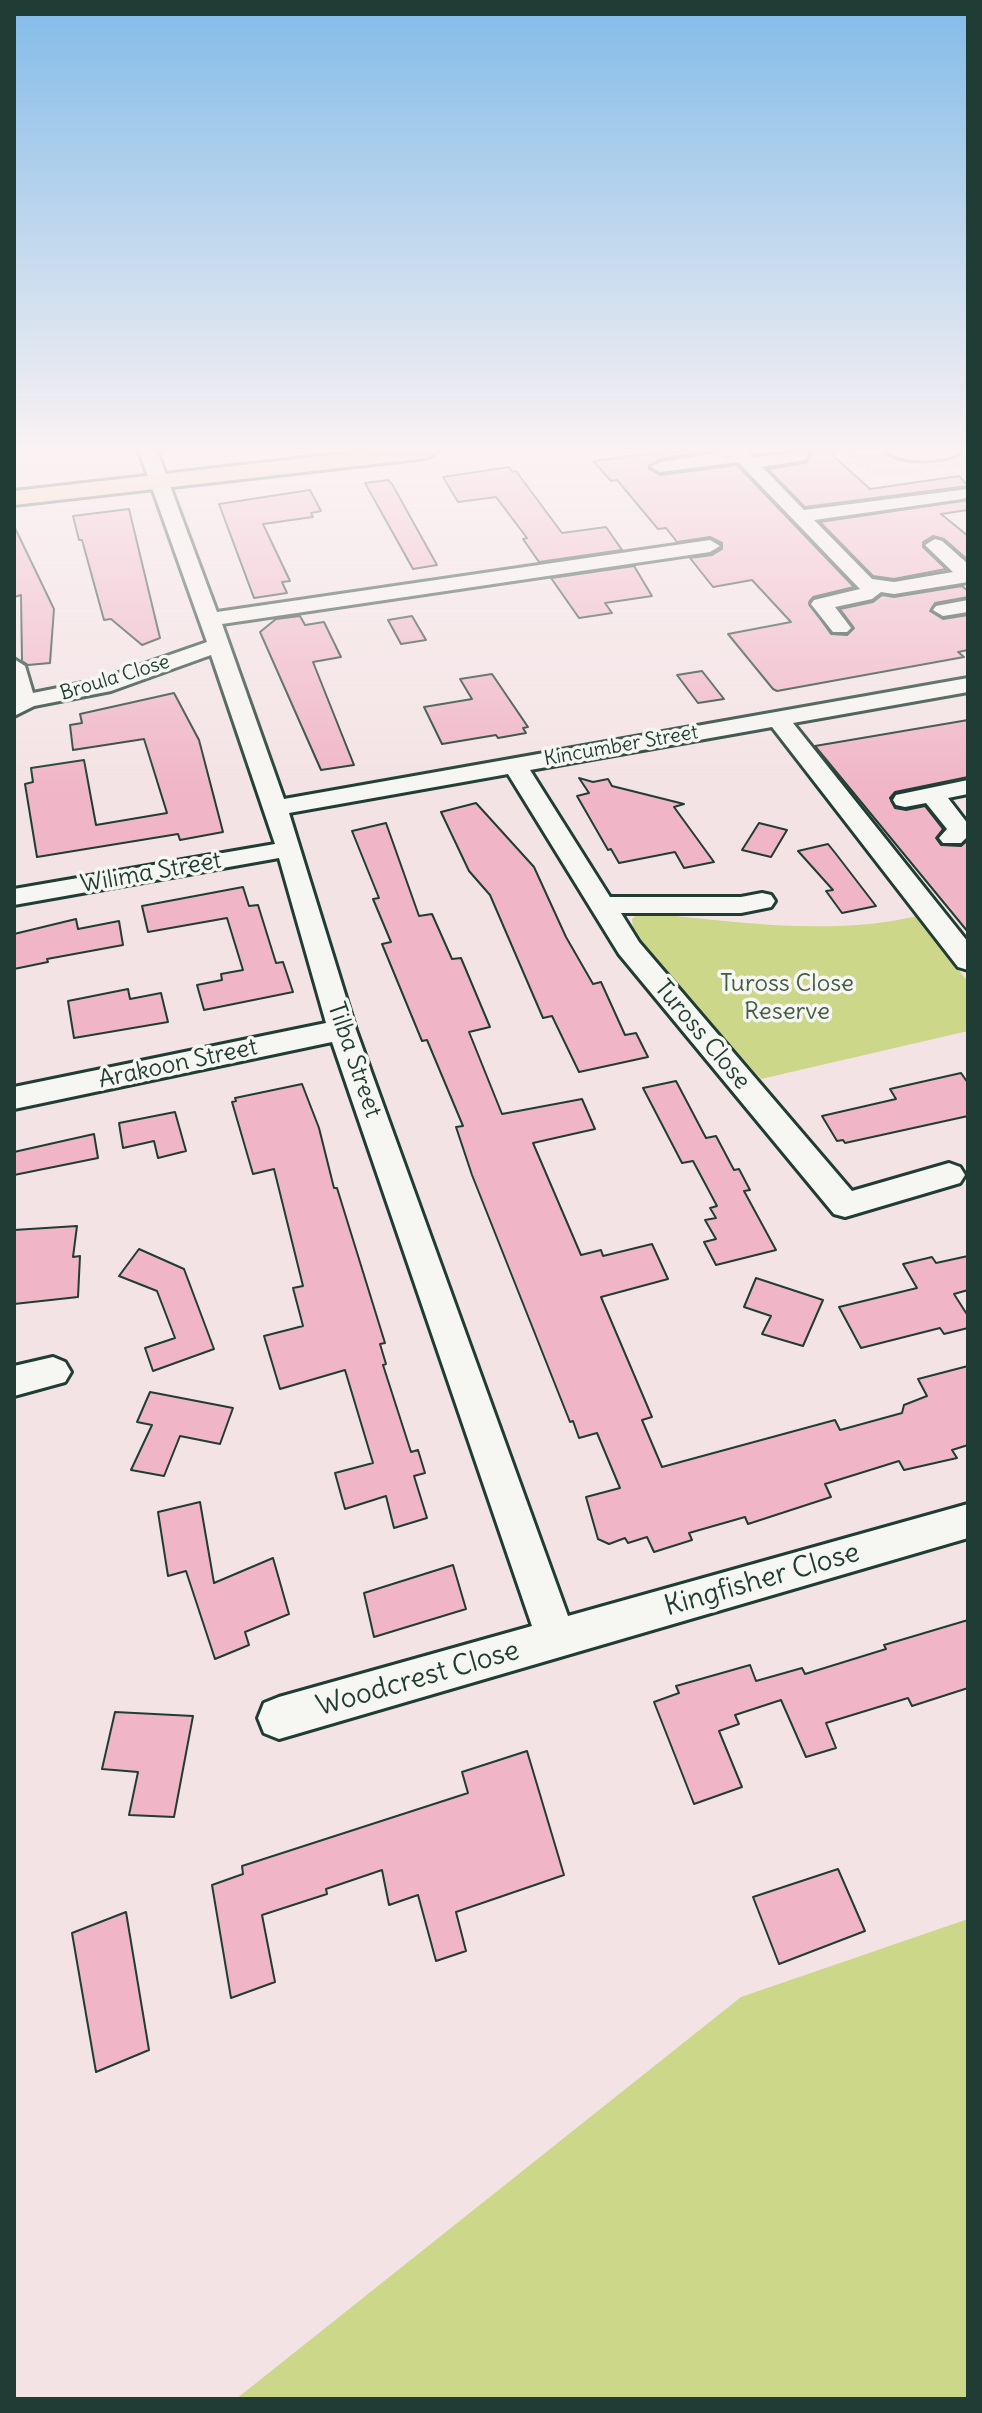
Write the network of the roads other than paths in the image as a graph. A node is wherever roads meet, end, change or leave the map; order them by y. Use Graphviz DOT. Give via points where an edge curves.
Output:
graph roads {
  1 [pos="189,564"];
  2 [pos="609,564"];
  3 [pos="844,564"];
  4 [pos="968,576"];
  5 [pos="876,586"];
  6 [pos="968,606"];
  7 [pos="943,610"];
  8 [pos="840,628"];
  9 [pos="213,633"];
  10 [pos="14,666"];
  11 [pos="968,685"];
  12 [pos="21,705"];
  13 [pos="778,719"];
  14 [pos="515,765"];
  15 [pos="968,787"];
  16 [pos="932,794"];
  17 [pos="905,800"];
  18 [pos="274,808"];
  19 [pos="952,838"];
  20 [pos="289,849"];
  21 [pos="14,897"];
  22 [pos="762,901"];
  23 [pos="601,905"];
  24 [pos="968,961"];
  25 [pos="342,1030"];
  26 [pos="14,1098"];
  27 [pos="949,1175"];
  28 [pos="53,1372"];
  29 [pos="14,1381"];
  30 [pos="968,1521"];
  31 [pos="556,1639"];
  32 [pos="279,1718"];
  1 -- 9 [label="street, Tilba Street"];
  2 -- 9 [label="street, Broula Close"];
  3 -- 5 [label="street" via="860,580"];
  4 -- 5 [label="street"];
  5 -- 8 [label="street" via="865,595 821,604"];
  6 -- 7 [label="street"];
  9 -- 12 [label="street, Broula Close" via="103,686"];
  9 -- 18 [label="street, Tilba Street"];
  10 -- 12 [label="street"];
  11 -- 13 [label="street, Kincumber Street"];
  13 -- 14 [label="street, Kincumber Street"];
  13 -- 24 [label="street"];
  14 -- 18 [label="street, Kincumber Street"];
  14 -- 23 [label="street, Tuross Close"];
  15 -- 16 [label="street"];
  16 -- 17 [label="street"];
  16 -- 19 [label="street" via="960,830"];
  18 -- 20 [label="street, Tilba Street"];
  20 -- 21 [label="street, Wilima Street"];
  20 -- 25 [label="street, Tilba Street"];
  22 -- 23 [label="street"];
  23 -- 27 [label="street, Tuross Close" via="629,948 845,1205"];
  25 -- 26 [label="street, Arakoon Street"];
  25 -- 31 [label="street, Tilba Street"];
  28 -- 29 [label="street"];
  30 -- 31 [label="street, Kingfisher Close"];
  31 -- 32 [label="street, Woodcrest Close"];
}
